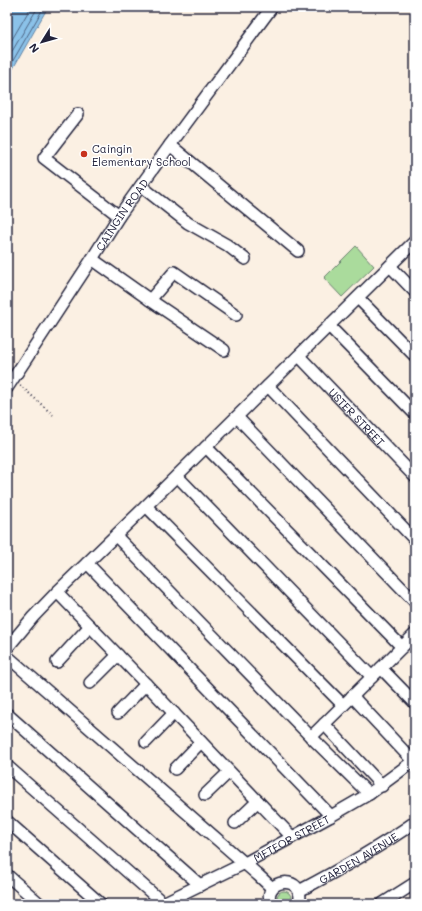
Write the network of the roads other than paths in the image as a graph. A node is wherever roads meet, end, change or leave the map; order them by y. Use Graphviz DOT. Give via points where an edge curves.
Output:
graph roads {
  1 [pos="272,7"];
  2 [pos="78,114"];
  3 [pos="170,145"];
  4 [pos="141,186"];
  5 [pos="120,216"];
  6 [pos="415,241"];
  7 [pos="298,251"];
  8 [pos="92,259"];
  9 [pos="245,259"];
  10 [pos="390,266"];
  11 [pos="415,292"];
  12 [pos="358,298"];
  13 [pos="150,300"];
  14 [pos="236,315"];
  15 [pos="329,326"];
  16 [pos="224,350"];
  17 [pos="298,356"];
  18 [pos="415,356"];
  19 [pos="268,386"];
  20 [pos="7,388"];
  21 [pos="415,414"];
  22 [pos="237,417"];
  23 [pos="206,447"];
  24 [pos="177,476"];
  25 [pos="415,478"];
  26 [pos="146,506"];
  27 [pos="116,536"];
  28 [pos="415,540"];
  29 [pos="87,563"];
  30 [pos="57,592"];
  31 [pos="415,602"];
  32 [pos="90,626"];
  33 [pos="410,641"];
  34 [pos="7,648"];
  35 [pos="118,655"];
  36 [pos="7,656"];
  37 [pos="57,662"];
  38 [pos="381,668"];
  39 [pos="372,677"];
  40 [pos="90,683"];
  41 [pos="146,684"];
  42 [pos="352,696"];
  43 [pos="415,703"];
  44 [pos="343,705"];
  45 [pos="118,713"];
  46 [pos="174,713"];
  47 [pos="7,714"];
  48 [pos="324,724"];
  49 [pos="311,737"];
  50 [pos="146,742"];
  51 [pos="201,742"];
  52 [pos="414,761"];
  53 [pos="7,766"];
  54 [pos="175,769"];
  55 [pos="229,772"];
  56 [pos="382,786"];
  57 [pos="369,794"];
  58 [pos="205,795"];
  59 [pos="258,801"];
  60 [pos="331,816"];
  61 [pos="7,821"];
  62 [pos="415,822"];
  63 [pos="235,823"];
  64 [pos="292,837"];
  65 [pos="244,863"];
  66 [pos="7,875"];
  67 [pos="415,883"];
  68 [pos="200,885"];
  69 [pos="272,888"];
  70 [pos="299,891"];
  71 [pos="388,902"];
  72 [pos="40,904"];
  73 [pos="101,904"];
  74 [pos="162,904"];
  75 [pos="271,904"];
  76 [pos="299,904"];
  1 -- 3 [label="street, CAINGIN ROAD"];
  2 -- 5 [label="street" via="44,158"];
  3 -- 4 [label="street, CAINGIN ROAD"];
  3 -- 7 [label="street"];
  4 -- 5 [label="street, CAINGIN ROAD"];
  4 -- 9 [label="street" via="188,223 228,245"];
  5 -- 8 [label="street, CAINGIN ROAD"];
  6 -- 10 [label="street"];
  8 -- 13 [label="street"];
  8 -- 20 [label="street, CAINGIN ROAD"];
  10 -- 11 [label="street"];
  10 -- 12 [label="street"];
  12 -- 15 [label="street"];
  12 -- 18 [label="street"];
  13 -- 14 [label="street" via="174,272"];
  13 -- 16 [label="street"];
  15 -- 17 [label="street"];
  15 -- 21 [label="street"];
  17 -- 19 [label="street"];
  17 -- 25 [label="street, USTER STREET"];
  19 -- 22 [label="street"];
  19 -- 28 [label="street"];
  22 -- 23 [label="street"];
  22 -- 31 [label="street"];
  23 -- 24 [label="street"];
  23 -- 33 [label="street"];
  24 -- 26 [label="street"];
  24 -- 39 [label="street"];
  26 -- 27 [label="street"];
  26 -- 44 [label="street"];
  27 -- 29 [label="street"];
  27 -- 49 [label="street"];
  29 -- 30 [label="street"];
  29 -- 60 [label="street"];
  30 -- 32 [label="street"];
  30 -- 34 [label="street"];
  32 -- 35 [label="street"];
  32 -- 37 [label="street"];
  33 -- 38 [label="street"];
  35 -- 40 [label="street"];
  35 -- 41 [label="street"];
  36 -- 65 [label="street"];
  38 -- 39 [label="street"];
  38 -- 43 [label="street"];
  39 -- 42 [label="street"];
  41 -- 45 [label="street"];
  41 -- 46 [label="street"];
  42 -- 44 [label="street"];
  42 -- 52 [label="street"];
  44 -- 48 [label="street"];
  46 -- 50 [label="street"];
  46 -- 51 [label="street"];
  47 -- 68 [label="street"];
  48 -- 49 [label="street"];
  48 -- 56 [label="street"];
  49 -- 57 [label="street"];
  51 -- 54 [label="street"];
  51 -- 55 [label="street"];
  52 -- 56 [label="street, METEOR STREET"];
  53 -- 74 [label="street"];
  55 -- 58 [label="street"];
  55 -- 59 [label="street"];
  56 -- 57 [label="street, METEOR STREET"];
  57 -- 60 [label="street, METEOR STREET"];
  59 -- 63 [label="street"];
  59 -- 64 [label="street"];
  60 -- 64 [label="street, METEOR STREET"];
  61 -- 73 [label="street"];
  62 -- 70 [label="street, GARDEN AVENUE" via="336,872"];
  64 -- 65 [label="street, METEOR STREET"];
  65 -- 68 [label="street, METEOR STREET"];
  65 -- 69 [label="street"];
  66 -- 72 [label="street"];
  67 -- 71 [label="street"];
  68 -- 74 [label="street, METEOR STREET"];
  69 -- 70 [label="street" via="283,882 295,886"];
  69 -- 75 [label="street" via="269,897"];
  70 -- 76 [label="street"];
}
